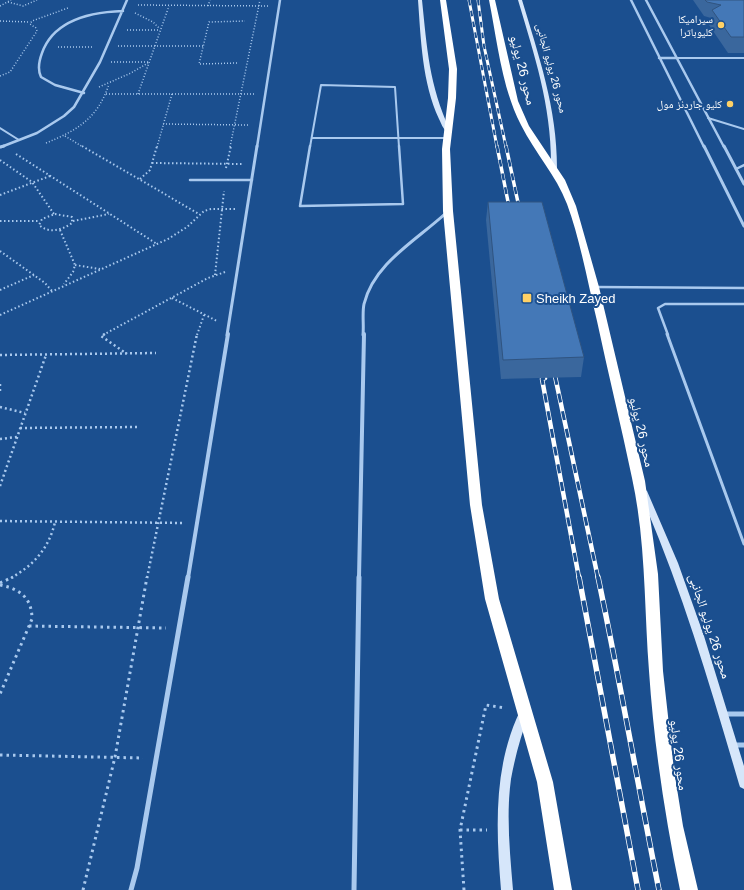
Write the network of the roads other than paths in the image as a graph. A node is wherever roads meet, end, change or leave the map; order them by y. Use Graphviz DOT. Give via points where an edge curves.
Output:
graph roads {
  1 [pos="127,0"];
  2 [pos="280,0"];
  3 [pos="420,0"];
  4 [pos="443,0"];
  5 [pos="492,0"];
  6 [pos="520,0"];
  7 [pos="631,0"];
  8 [pos="646,0"];
  9 [pos="123,11"];
  10 [pos="659,58"];
  11 [pos="677,58"];
  12 [pos="744,58"];
  13 [pos="84,92"];
  14 [pos="708,118"];
  15 [pos="0,128"];
  16 [pos="744,130"];
  17 [pos="446,134"];
  18 [pos="313,138"];
  19 [pos="398,138"];
  20 [pos="19,140"];
  21 [pos="0,148"];
  22 [pos="744,165"];
  23 [pos="554,168"];
  24 [pos="736,169"];
  25 [pos="190,180"];
  26 [pos="252,180"];
  27 [pos="744,184"];
  28 [pos="448,212"];
  29 [pos="744,226"];
  30 [pos="594,287"];
  31 [pos="744,288"];
  32 [pos="744,304"];
  33 [pos="638,481"];
  34 [pos="744,544"];
  35 [pos="525,711"];
  36 [pos="723,714"];
  37 [pos="744,714"];
  38 [pos="744,744"];
  39 [pos="732,745"];
  40 [pos="744,784"];
  41 [pos="130,890"];
  42 [pos="354,890"];
  43 [pos="507,890"];
  44 [pos="563,890"];
  45 [pos="689,890"];
  1 -- 9 [label="street"];
  2 -- 26 [label="street"];
  3 -- 17 [label="main road" via="428,82"];
  4 -- 17 [label="highway" via="452,69 452,98"];
  5 -- 23 [label="highway, محور 26 يوليو" via="514,100 525,126"];
  6 -- 23 [label="main road, محور 26 يوليو الجانبى" via="551,110 555,138"];
  7 -- 10 [label="street"];
  8 -- 11 [label="street"];
  9 -- 13 [label="street"];
  9 -- 13 [label="street" via="93,13 68,22 44,47 38,67 39,74 55,86"];
  10 -- 11 [label="street"];
  10 -- 29 [label="street"];
  11 -- 12 [label="lane"];
  11 -- 14 [label="street"];
  13 -- 20 [label="street" via="74,108 64,116 37,133"];
  14 -- 16 [label="lane"];
  14 -- 24 [label="street"];
  15 -- 20 [label="lane"];
  17 -- 19 [label="lane"];
  17 -- 28 [label="highway"];
  18 -- 19 [label="lane"];
  18 -- 19 [label="lane" via="321,85 395,87"];
  18 -- 19 [label="lane" via="300,206 403,204"];
  20 -- 21 [label="street"];
  22 -- 24 [label="lane"];
  23 -- 30 [label="highway, محور 26 يوليو" via="572,206"];
  24 -- 27 [label="street"];
  25 -- 26 [label="lane"];
  26 -- 41 [label="street" via="198,523 137,868"];
  28 -- 35 [label="highway" via="480,534 496,613"];
  28 -- 42 [label="street" via="422,236 388,261 366,293 364,304"];
  30 -- 31 [label="lane"];
  30 -- 33 [label="highway, محور 26 يوليو"];
  32 -- 34 [label="lane" via="664,304 658,308"];
  33 -- 36 [label="main road, محور 26 يوليو الجانبى" via="672,555 692,608"];
  33 -- 45 [label="highway, محور 26 يوليو" via="651,574 656,671 666,770"];
  35 -- 43 [label="main road" via="516,732 502,804"];
  35 -- 44 [label="highway" via="545,782"];
  36 -- 37 [label="street"];
  36 -- 39 [label="main road, محور 26 يوليو الجانبى"];
  38 -- 39 [label="street"];
  39 -- 40 [label="main road, محور 26 يوليو الجانبى"];
}
